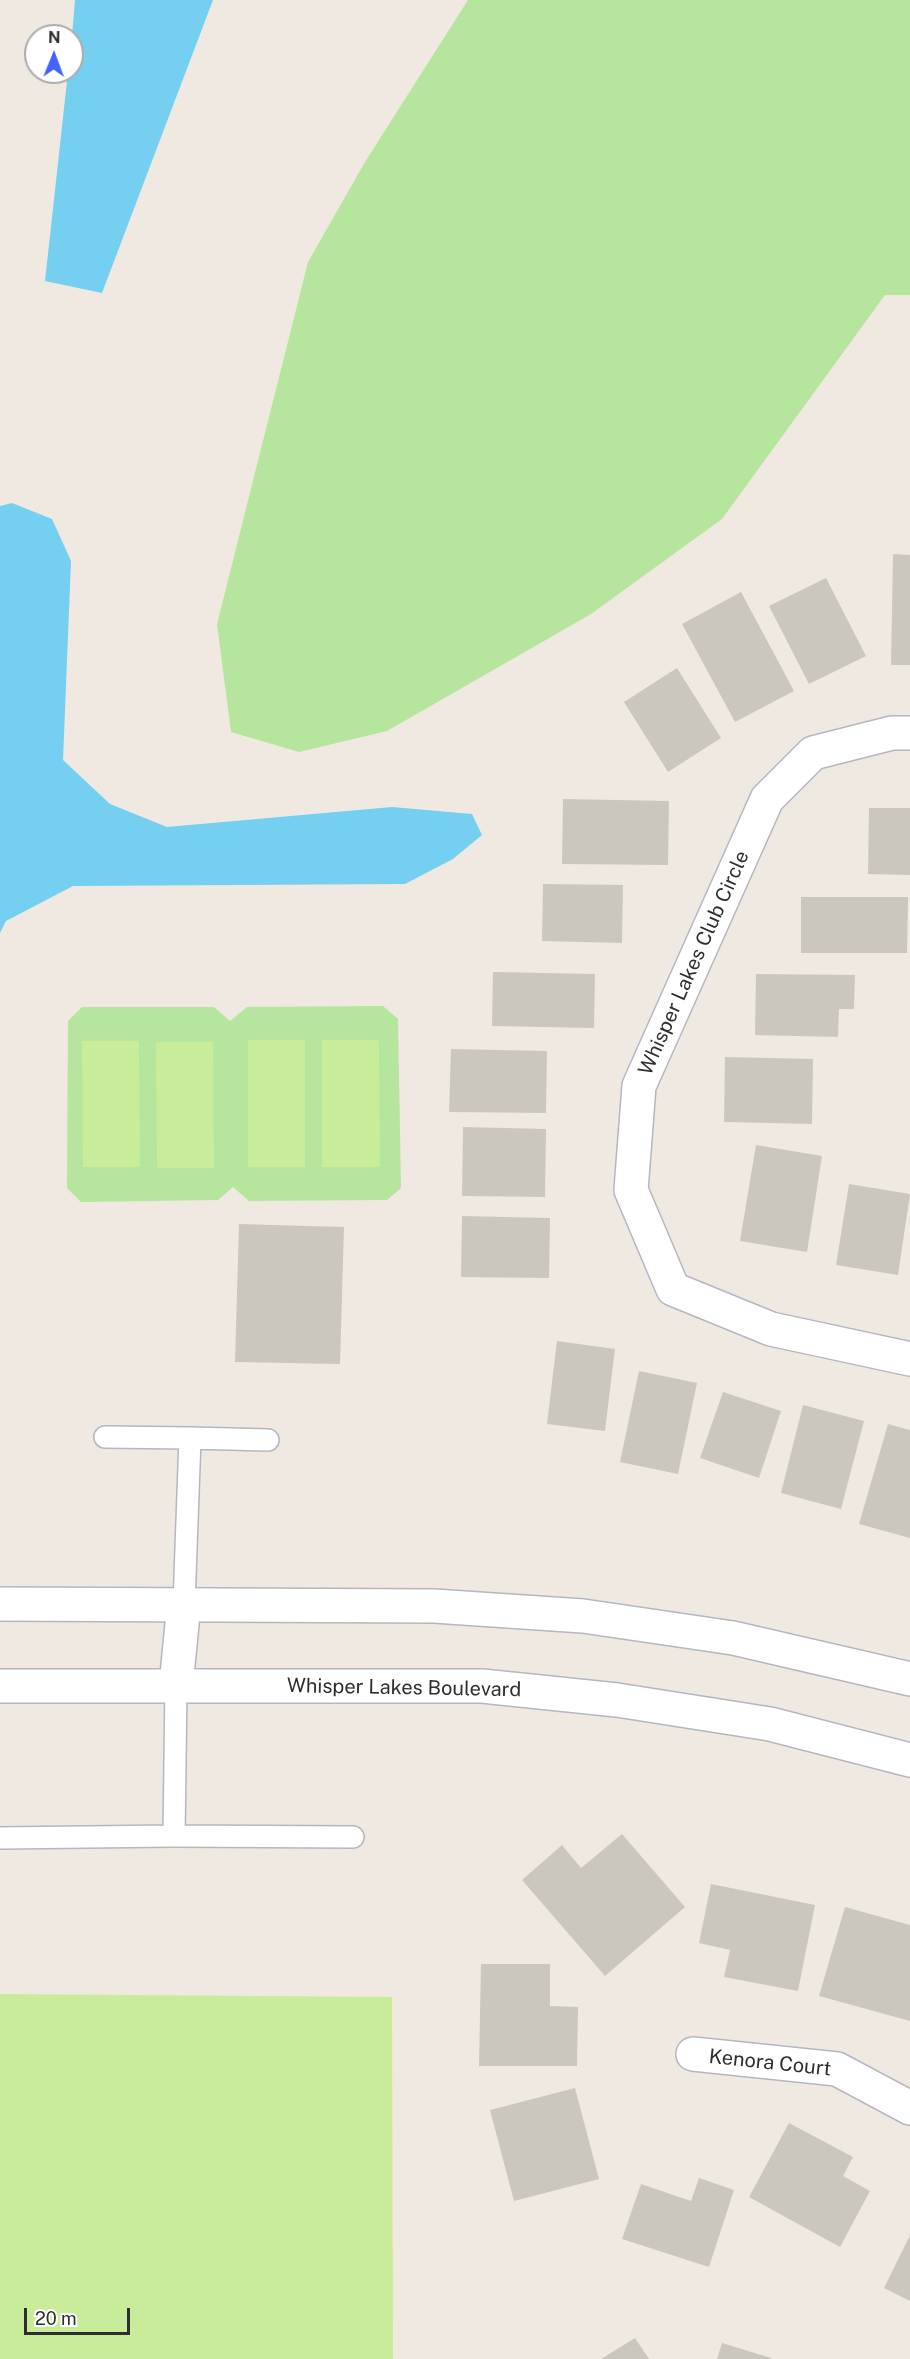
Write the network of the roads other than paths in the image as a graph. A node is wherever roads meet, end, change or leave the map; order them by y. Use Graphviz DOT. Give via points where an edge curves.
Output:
graph roads {
  1 [pos="910,733"];
  2 [pos="910,1359"];
  3 [pos="105,1437"];
  4 [pos="190,1438"];
  5 [pos="268,1440"];
  6 [pos="0,1604"];
  7 [pos="184,1604"];
  8 [pos="910,1679"];
  9 [pos="176,1685"];
  10 [pos="0,1686"];
  11 [pos="910,1760"];
  12 [pos="174,1836"];
  13 [pos="353,1837"];
  14 [pos="0,1838"];
  15 [pos="693,2054"];
  16 [pos="910,2108"];
  1 -- 2 [label="street, Whisper Lakes Club Circle" via="892,733 813,753 768,799 639,1086 631,1190 673,1289 771,1329"];
  3 -- 4 [label="lane"];
  4 -- 5 [label="lane"];
  4 -- 7 [label="lane"];
  6 -- 7 [label="street"];
  7 -- 8 [label="street" via="434,1606 583,1616 733,1638"];
  7 -- 9 [label="street"];
  9 -- 10 [label="street, Whisper Lakes Boulevard"];
  9 -- 11 [label="street, Whisper Lakes Boulevard" via="482,1686 617,1700 770,1724"];
  9 -- 12 [label="lane"];
  12 -- 13 [label="lane"];
  12 -- 14 [label="lane"];
  15 -- 16 [label="street, Kenora Court" via="837,2069"];
}
